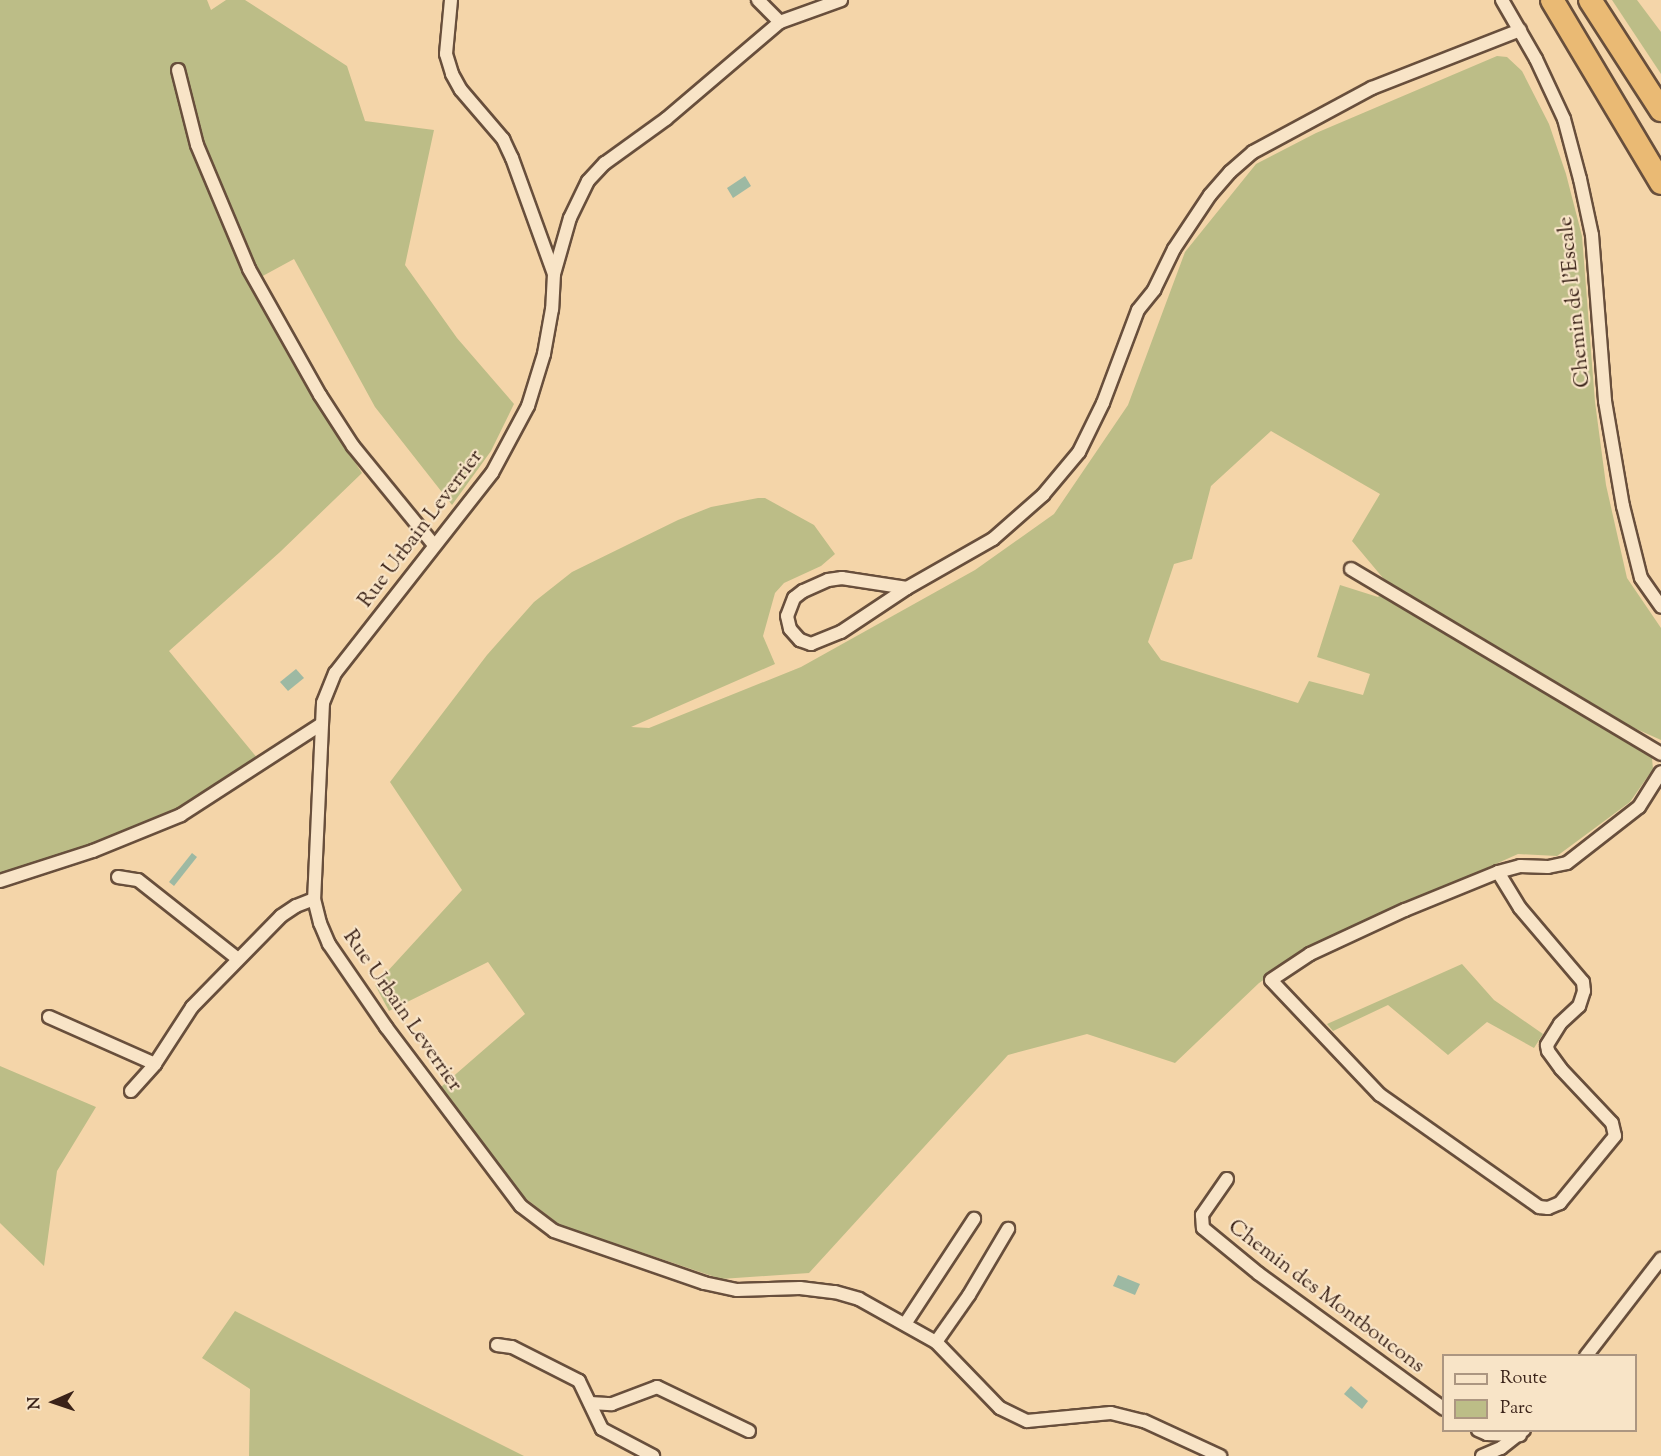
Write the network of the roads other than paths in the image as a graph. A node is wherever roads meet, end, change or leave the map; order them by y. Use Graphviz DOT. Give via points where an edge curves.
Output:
graph roads {
  1 [pos="451,0"];
  2 [pos="758,0"];
  3 [pos="841,0"];
  4 [pos="1502,0"];
  5 [pos="1552,0"];
  6 [pos="1590,0"];
  7 [pos="780,22"];
  8 [pos="1520,30"];
  9 [pos="178,70"];
  10 [pos="1661,110"];
  11 [pos="1661,183"];
  12 [pos="554,274"];
  13 [pos="434,545"];
  14 [pos="1351,569"];
  15 [pos="908,588"];
  16 [pos="1661,608"];
  17 [pos="320,725"];
  18 [pos="1661,754"];
  19 [pos="1661,772"];
  20 [pos="1498,872"];
  21 [pos="118,877"];
  22 [pos="0,881"];
  23 [pos="314,899"];
  24 [pos="238,959"];
  25 [pos="49,1017"];
  26 [pos="155,1064"];
  27 [pos="131,1091"];
  28 [pos="1227,1179"];
  29 [pos="974,1219"];
  30 [pos="1008,1229"];
  31 [pos="1661,1259"];
  32 [pos="905,1324"];
  33 [pos="936,1342"];
  34 [pos="497,1345"];
  35 [pos="1588,1354"];
  36 [pos="590,1403"];
  37 [pos="1442,1408"];
  38 [pos="749,1431"];
  39 [pos="1481,1432"];
  40 [pos="1522,1433"];
  41 [pos="653,1456"];
  42 [pos="1220,1456"];
  43 [pos="1482,1456"];
  1 -- 12 [label="street, Rue Urbain Leverrier" via="446,54 452,74 503,139"];
  2 -- 7 [label="street"];
  3 -- 7 [label="street"];
  4 -- 8 [label="street, Chemin de l'Escale"];
  5 -- 11 [label="highway"];
  6 -- 10 [label="highway"];
  7 -- 12 [label="street" via="666,119 605,163 588,181 570,218"];
  8 -- 15 [label="street" via="1372,88 1253,152 1230,172 1210,195 1138,310 1103,403 1079,452 1042,495 993,539"];
  8 -- 16 [label="street, Chemin de l'Escale" via="1564,119 1580,179 1592,235 1605,401 1623,506 1641,578"];
  9 -- 13 [label="street" via="197,145 249,269 353,446"];
  12 -- 13 [label="street, Rue Urbain Leverrier" via="544,354 528,406 492,473"];
  13 -- 17 [label="street, Rue Urbain Leverrier" via="334,673 322,703"];
  14 -- 18 [label="street"];
  15 -- 15 [label="street" via="842,578 828,580 794,598 787,616 790,629 800,640 817,643 841,632"];
  17 -- 22 [label="street" via="181,815 93,851"];
  17 -- 23 [label="street, Rue Urbain Leverrier"];
  19 -- 20 [label="street" via="1639,807 1567,863 1520,866"];
  20 -- 20 [label="street" via="1520,908 1584,982 1579,1006 1560,1024 1547,1045 1548,1052 1611,1123 1616,1136 1560,1203 1548,1208 1539,1207 1380,1095 1271,980 1310,954"];
  21 -- 24 [label="street" via="138,880"];
  23 -- 24 [label="street" via="281,916"];
  23 -- 32 [label="street, Rue Urbain Leverrier" via="329,944 386,1028 521,1206 554,1231 704,1283 737,1290 800,1288 835,1292 859,1299"];
  24 -- 26 [label="street" via="192,1006"];
  25 -- 26 [label="street"];
  26 -- 27 [label="street"];
  28 -- 37 [label="street, Chemin des Montboucons" via="1202,1215 1203,1228 1259,1274"];
  29 -- 32 [label="street"];
  30 -- 33 [label="street"];
  31 -- 35 [label="street"];
  32 -- 33 [label="street, Rue Urbain Leverrier"];
  33 -- 42 [label="street, Rue Urbain Leverrier" via="1000,1408 1028,1421 1111,1413 1144,1421"];
  34 -- 36 [label="street" via="512,1347 579,1381"];
  36 -- 38 [label="street" via="612,1404 657,1387"];
  36 -- 41 [label="street" via="602,1429"];
  39 -- 40 [label="street"];
  40 -- 43 [label="street"];
}
